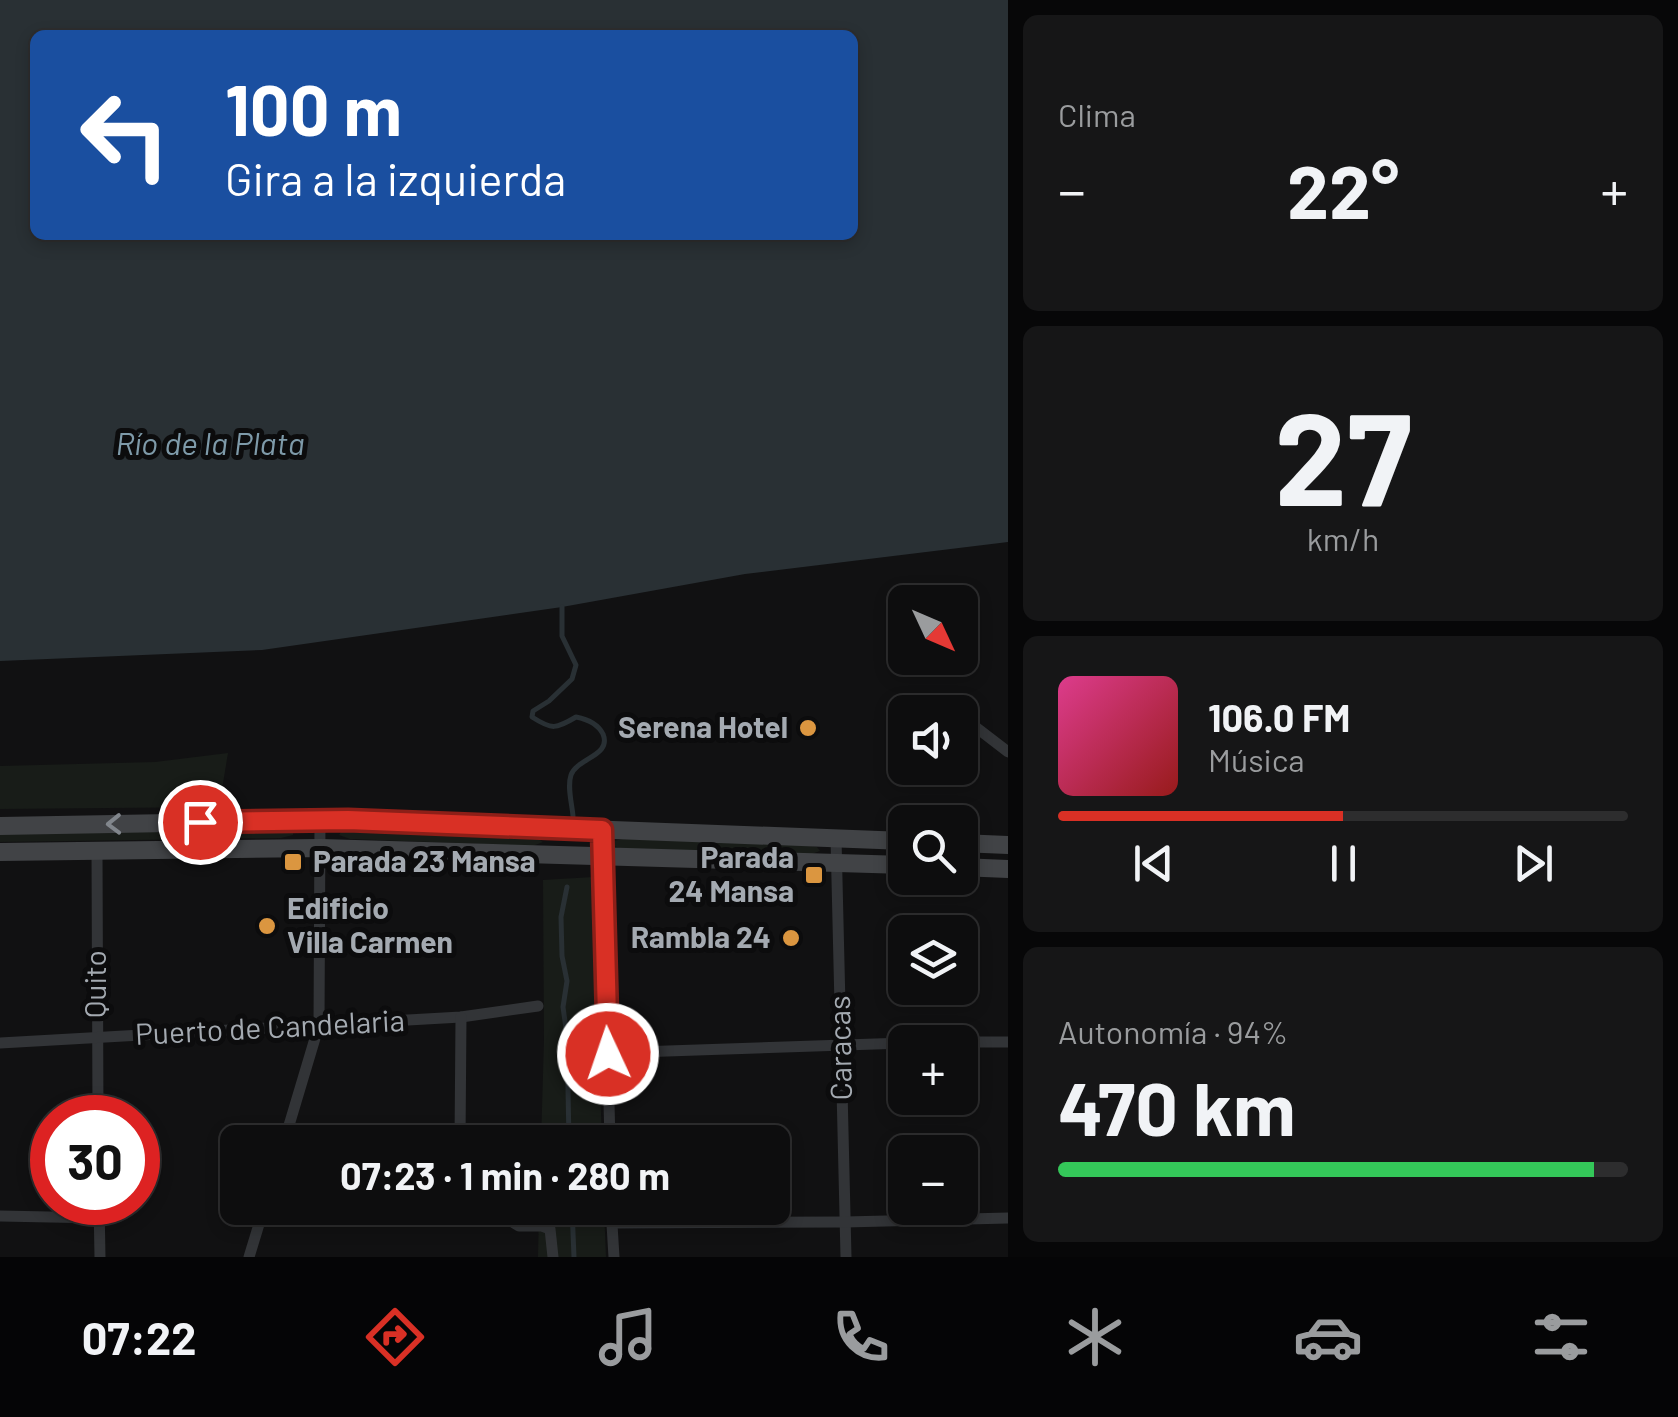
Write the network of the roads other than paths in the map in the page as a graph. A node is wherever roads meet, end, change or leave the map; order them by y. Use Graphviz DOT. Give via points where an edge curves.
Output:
graph roads {
  1 [pos="978,729"];
  2 [pos="1008,752"];
  3 [pos="320,820"];
  4 [pos="0,826"];
  5 [pos="602,830"];
  6 [pos="836,838"];
  7 [pos="888,840"];
  8 [pos="978,844"];
  9 [pos="1008,845"];
  10 [pos="321,848"];
  11 [pos="97,851"];
  12 [pos="0,852"];
  13 [pos="603,856"];
  14 [pos="837,862"];
  15 [pos="888,864"];
  16 [pos="978,868"];
  17 [pos="1008,869"];
  18 [pos="538,1006"];
  19 [pos="461,1017"];
  20 [pos="319,1026"];
  21 [pos="96,1037"];
  22 [pos="978,1042"];
  23 [pos="1008,1042"];
  24 [pos="0,1043"];
  25 [pos="888,1043"];
  26 [pos="841,1044"];
  27 [pos="608,1054"];
  28 [pos="97,1095"];
  29 [pos="289,1125"];
  30 [pos="460,1125"];
  31 [pos="610,1125"];
  32 [pos="0,1216"];
  33 [pos="30,1217"];
  34 [pos="1008,1218"];
  35 [pos="790,1222"];
  36 [pos="845,1222"];
  37 [pos="100,1225"];
  38 [pos="259,1225"];
  39 [pos="517,1225"];
  40 [pos="612,1225"];
  41 [pos="100,1257"];
  42 [pos="250,1257"];
  43 [pos="553,1257"];
  44 [pos="614,1257"];
  45 [pos="846,1257"];
  1 -- 2 [label="street"];
  3 -- 4 [label="main road, one-way"];
  3 -- 5 [label="main road"];
  3 -- 10 [label="street"];
  5 -- 6 [label="main road"];
  5 -- 13 [label="street"];
  6 -- 7 [label="main road"];
  6 -- 14 [label="street, Caracas"];
  8 -- 9 [label="main road"];
  10 -- 11 [label="main road"];
  10 -- 13 [label="main road"];
  10 -- 20 [label="street"];
  11 -- 12 [label="main road"];
  11 -- 21 [label="street, Quito"];
  13 -- 14 [label="main road"];
  13 -- 27 [label="street"];
  14 -- 15 [label="main road"];
  14 -- 26 [label="street, Caracas"];
  16 -- 17 [label="main road"];
  18 -- 19 [label="street, Puerto de Candelaria"];
  19 -- 20 [label="street, Puerto de Candelaria"];
  19 -- 30 [label="street"];
  20 -- 21 [label="street, Puerto de Candelaria"];
  20 -- 29 [label="street"];
  21 -- 24 [label="street, Puerto de Candelaria"];
  21 -- 28 [label="street, Quito"];
  22 -- 23 [label="street"];
  25 -- 26 [label="street"];
  26 -- 27 [label="street"];
  26 -- 36 [label="street, Caracas"];
  27 -- 31 [label="street"];
  32 -- 33 [label="street"];
  34 -- 36 [label="street"];
  35 -- 36 [label="street"];
  36 -- 45 [label="street, Caracas"];
  37 -- 41 [label="street"];
  38 -- 42 [label="street"];
  39 -- 43 [label="street" via="550,1229"];
  40 -- 44 [label="street"];
}
